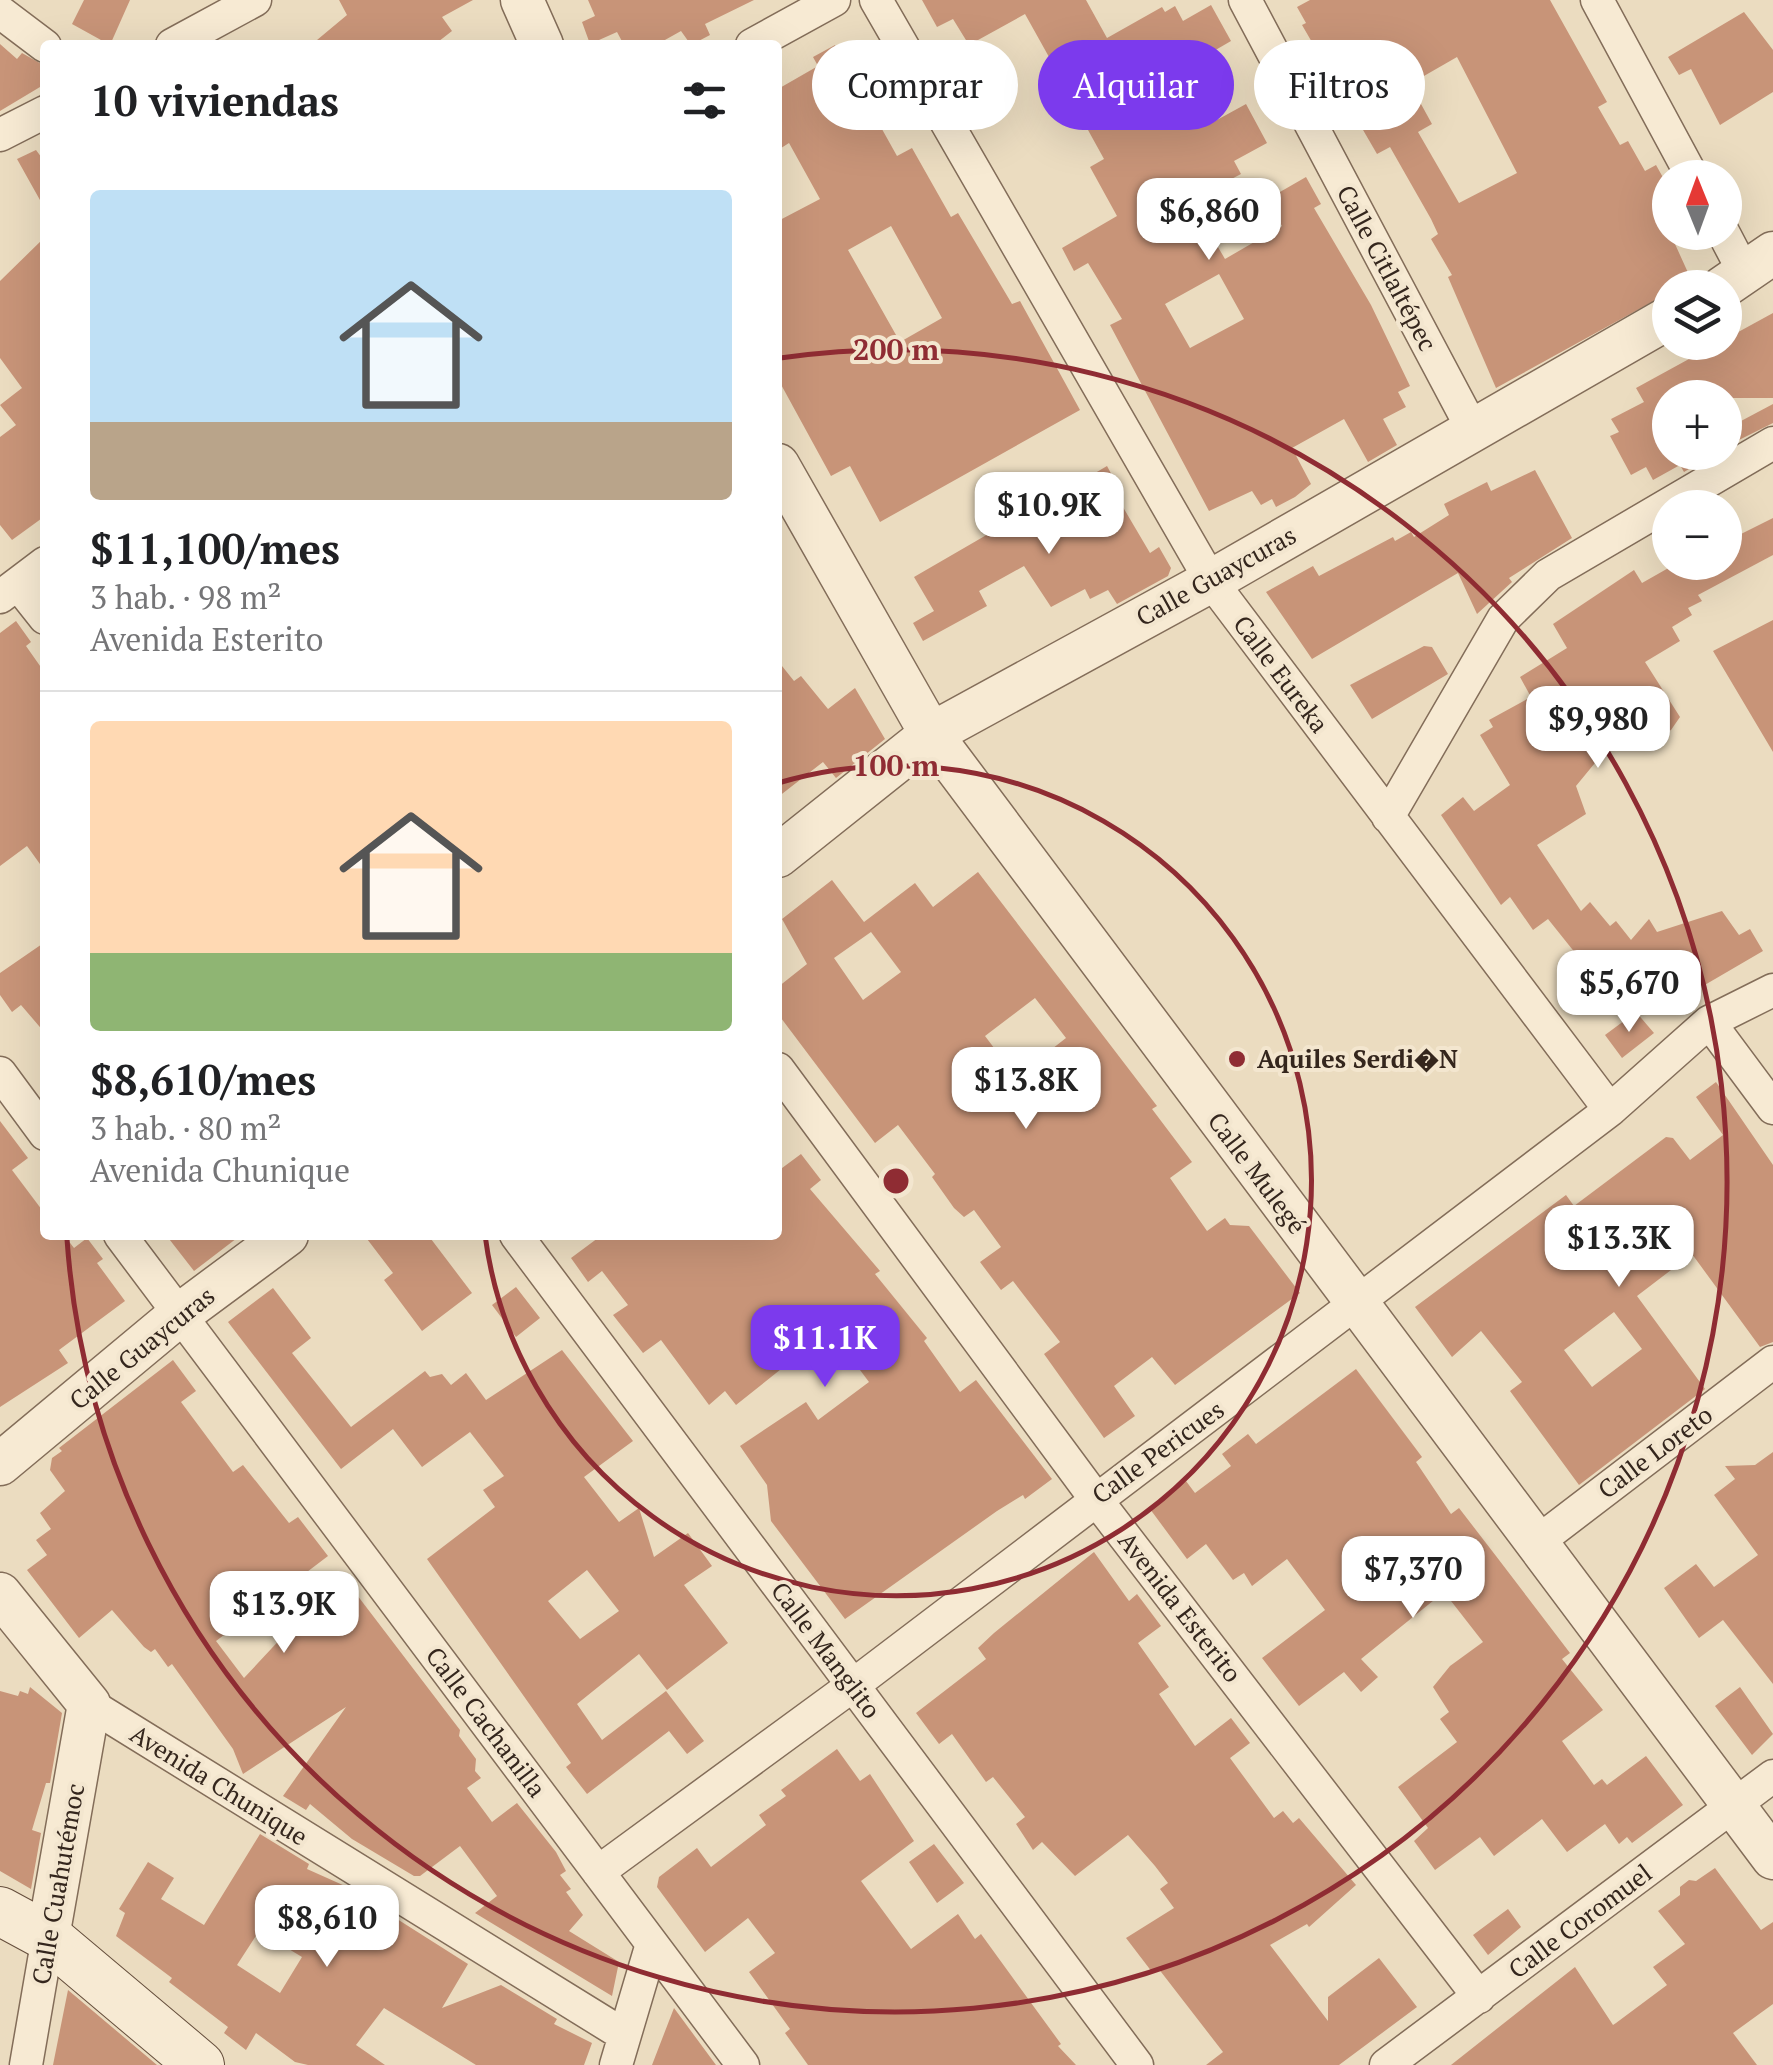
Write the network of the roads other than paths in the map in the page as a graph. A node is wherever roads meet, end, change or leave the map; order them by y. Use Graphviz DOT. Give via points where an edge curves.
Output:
graph roads {
  1 [pos="255,0"];
  2 [pos="522,0"];
  3 [pos="834,0"];
  4 [pos="876,0"];
  5 [pos="1245,0"];
  6 [pos="1597,0"];
  7 [pos="0,12"];
  8 [pos="181,40"];
  9 [pos="540,40"];
  10 [pos="761,40"];
  11 [pos="40,42"];
  12 [pos="40,115"];
  13 [pos="0,135"];
  14 [pos="1683,160"];
  15 [pos="1734,250"];
  16 [pos="1747,272"];
  17 [pos="1652,327"];
  18 [pos="1472,430"];
  19 [pos="1773,443"];
  20 [pos="782,472"];
  21 [pos="40,566"];
  22 [pos="1211,581"];
  23 [pos="9,590"];
  24 [pos="40,614"];
  25 [pos="931,734"];
  26 [pos="1388,817"];
  27 [pos="782,853"];
  28 [pos="1773,990"];
  29 [pos="1709,1022"];
  30 [pos="0,1073"];
  31 [pos="782,1074"];
  32 [pos="1773,1108"];
  33 [pos="1610,1110"];
  34 [pos="40,1127"];
  35 [pos="124,1240"];
  36 [pos="280,1240"];
  37 [pos="520,1240"];
  38 [pos="1355,1304"];
  39 [pos="179,1314"];
  40 [pos="1773,1362"];
  41 [pos="0,1464"];
  42 [pos="1096,1498"];
  43 [pos="1536,1543"];
  44 [pos="0,1594"];
  45 [pos="852,1686"];
  46 [pos="89,1704"];
  47 [pos="1773,1776"];
  48 [pos="1735,1805"];
  49 [pos="1773,1858"];
  50 [pos="598,1872"];
  51 [pos="0,1910"];
  52 [pos="48,1937"];
  53 [pos="651,1947"];
  54 [pos="1479,1997"];
  55 [pos="620,2050"];
  56 [pos="26,2065"];
  57 [pos="200,2065"];
  58 [pos="742,2065"];
  59 [pos="1137,2065"];
  60 [pos="1386,2065"];
  1 -- 8 [label="street"];
  2 -- 9 [label="street"];
  3 -- 10 [label="street"];
  4 -- 22 [label="street, Calle Eureka"];
  5 -- 18 [label="street, Calle Citlaltépec"];
  6 -- 14 [label="street"];
  7 -- 11 [label="street"];
  12 -- 13 [label="street"];
  15 -- 16 [label="street"];
  17 -- 18 [label="street, Calle Guaycuras"];
  18 -- 22 [label="street, Calle Guaycuras"];
  19 -- 26 [label="street" via="1524,595 1503,619"];
  20 -- 25 [label="street, Calle Mulegé"];
  21 -- 23 [label="street"];
  22 -- 25 [label="street, Calle Guaycuras"];
  22 -- 26 [label="street, Calle Eureka"];
  23 -- 24 [label="street"];
  25 -- 27 [label="street, Calle Guaycuras"];
  25 -- 38 [label="street, Calle Mulegé"];
  26 -- 33 [label="street, Calle Eureka"];
  28 -- 29 [label="street, Calle Pericues"];
  29 -- 32 [label="street"];
  29 -- 33 [label="street, Calle Pericues"];
  30 -- 34 [label="street"];
  31 -- 42 [label="street, Avenida Esterito"];
  33 -- 38 [label="street, Calle Pericues"];
  35 -- 39 [label="street, Calle Cachanilla"];
  36 -- 39 [label="street, Calle Guaycuras"];
  37 -- 45 [label="street, Calle Manglito"];
  38 -- 42 [label="street, Calle Pericues"];
  38 -- 43 [label="street, Calle Mulegé"];
  39 -- 41 [label="street, Calle Guaycuras"];
  39 -- 50 [label="street, Calle Cachanilla"];
  40 -- 43 [label="street, Calle Loreto"];
  42 -- 45 [label="street, Calle Pericues"];
  42 -- 54 [label="street, Avenida Esterito"];
  43 -- 48 [label="street, Calle Mulegé"];
  44 -- 46 [label="street, Avenida Chunique"];
  45 -- 50 [label="street, Calle Pericues"];
  45 -- 59 [label="street, Calle Manglito"];
  46 -- 52 [label="street, Calle Cuahutémoc"];
  46 -- 55 [label="street, Avenida Chunique"];
  47 -- 48 [label="street, Calle Coromuel"];
  48 -- 49 [label="street, Calle Mulegé"];
  48 -- 54 [label="street, Calle Coromuel"];
  50 -- 53 [label="street, Calle Cachanilla"];
  51 -- 52 [label="main road"];
  52 -- 56 [label="street, Calle Cuahutémoc"];
  52 -- 57 [label="main road"];
  53 -- 55 [label="street"];
  53 -- 58 [label="street, Calle Cachanilla"];
  54 -- 60 [label="street, Calle Coromuel"];
}
